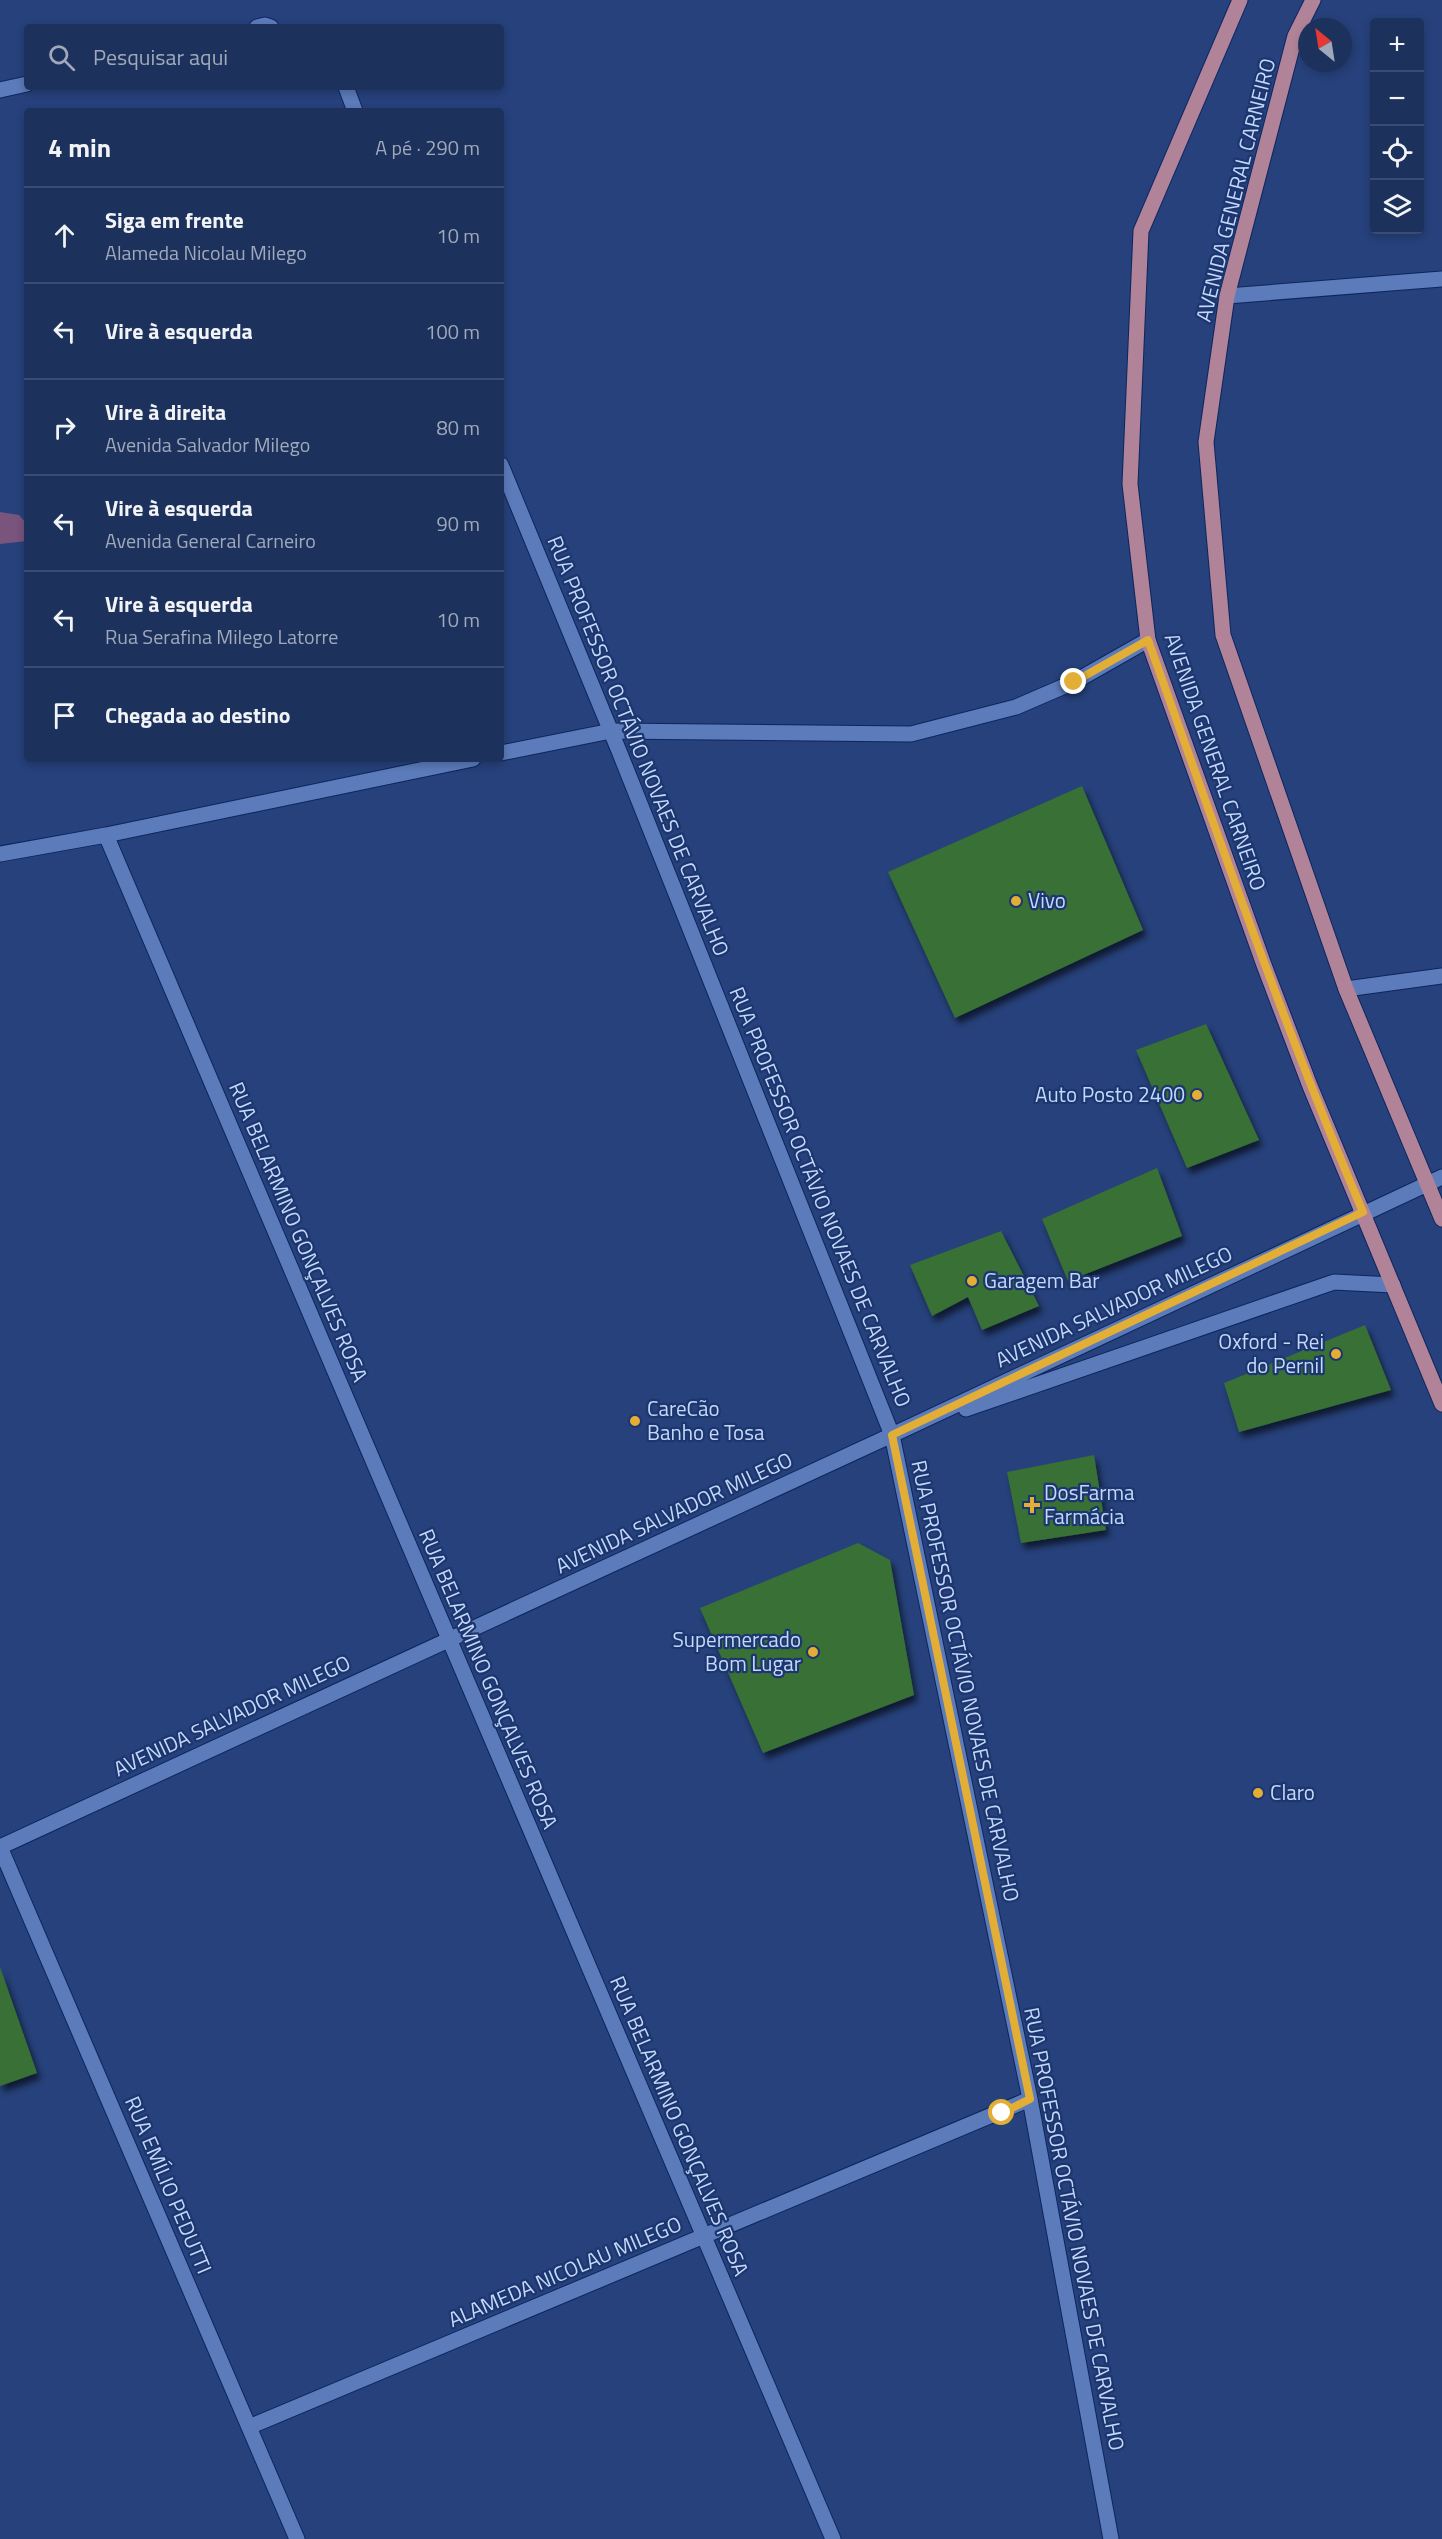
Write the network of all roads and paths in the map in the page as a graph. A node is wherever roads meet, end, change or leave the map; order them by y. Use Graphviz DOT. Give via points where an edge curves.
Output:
graph roads {
  1 [pos="1240,0"];
  2 [pos="1313,0"];
  3 [pos="24,85"];
  4 [pos="0,90"];
  5 [pos="346,90"];
  6 [pos="354,108"];
  7 [pos="1442,279"];
  8 [pos="1227,296"];
  9 [pos="504,472"];
  10 [pos="1148,640"];
  11 [pos="610,730"];
  12 [pos="504,752"];
  13 [pos="459,762"];
  14 [pos="106,835"];
  15 [pos="0,854"];
  16 [pos="1442,976"];
  17 [pos="1346,989"];
  18 [pos="1442,1177"];
  19 [pos="1427,1184"];
  20 [pos="1363,1212"];
  21 [pos="1442,1219"];
  22 [pos="1393,1285"];
  23 [pos="1442,1404"];
  24 [pos="892,1435"];
  25 [pos="448,1640"];
  26 [pos="0,1847"];
  27 [pos="1030,2099"];
  28 [pos="703,2237"];
  29 [pos="249,2427"];
  30 [pos="297,2539"];
  31 [pos="833,2539"];
  32 [pos="1111,2539"];
  1 -- 10 [label="main road, AVENIDA GENERAL CARNEIRO" via="1141,231 1130,484"];
  2 -- 8 [label="main road, AVENIDA GENERAL CARNEIRO" via="1295,36"];
  3 -- 4 [label="street"];
  5 -- 6 [label="street"];
  7 -- 8 [label="street"];
  8 -- 17 [label="main road, AVENIDA GENERAL CARNEIRO" via="1206,442 1223,635"];
  9 -- 11 [label="street, RUA PROFESSOR OCTÁVIO NOVAES DE CARVALHO"];
  10 -- 11 [label="street" via="1074,682 1016,706 911,734"];
  10 -- 20 [label="main road, AVENIDA GENERAL CARNEIRO" via="1310,1086"];
  11 -- 12 [label="street"];
  11 -- 24 [label="street, RUA PROFESSOR OCTÁVIO NOVAES DE CARVALHO"];
  13 -- 14 [label="street"];
  14 -- 15 [label="street"];
  14 -- 25 [label="street, RUA BELARMINO GONÇALVES ROSA"];
  16 -- 17 [label="street"];
  17 -- 19 [label="main road, AVENIDA GENERAL CARNEIRO"];
  18 -- 19 [label="street, AVENIDA SALVADOR MILEGO"];
  19 -- 20 [label="street, AVENIDA SALVADOR MILEGO"];
  19 -- 21 [label="main road, AVENIDA GENERAL CARNEIRO"];
  20 -- 22 [label="main road, AVENIDA GENERAL CARNEIRO"];
  20 -- 24 [label="street, AVENIDA SALVADOR MILEGO"];
  22 -- 23 [label="main road, AVENIDA GENERAL CARNEIRO"];
  22 -- 24 [label="street" via="1334,1282"];
  24 -- 25 [label="street, AVENIDA SALVADOR MILEGO"];
  24 -- 27 [label="street, RUA PROFESSOR OCTÁVIO NOVAES DE CARVALHO"];
  25 -- 26 [label="street, AVENIDA SALVADOR MILEGO"];
  25 -- 28 [label="street, RUA BELARMINO GONÇALVES ROSA"];
  26 -- 29 [label="street, RUA EMÍLIO PEDUTTI"];
  27 -- 28 [label="street, ALAMEDA NICOLAU MILEGO"];
  27 -- 32 [label="street, RUA PROFESSOR OCTÁVIO NOVAES DE CARVALHO"];
  28 -- 29 [label="street, ALAMEDA NICOLAU MILEGO"];
  28 -- 31 [label="street, RUA BELARMINO GONÇALVES ROSA"];
  29 -- 30 [label="street, RUA EMÍLIO PEDUTTI"];
}
